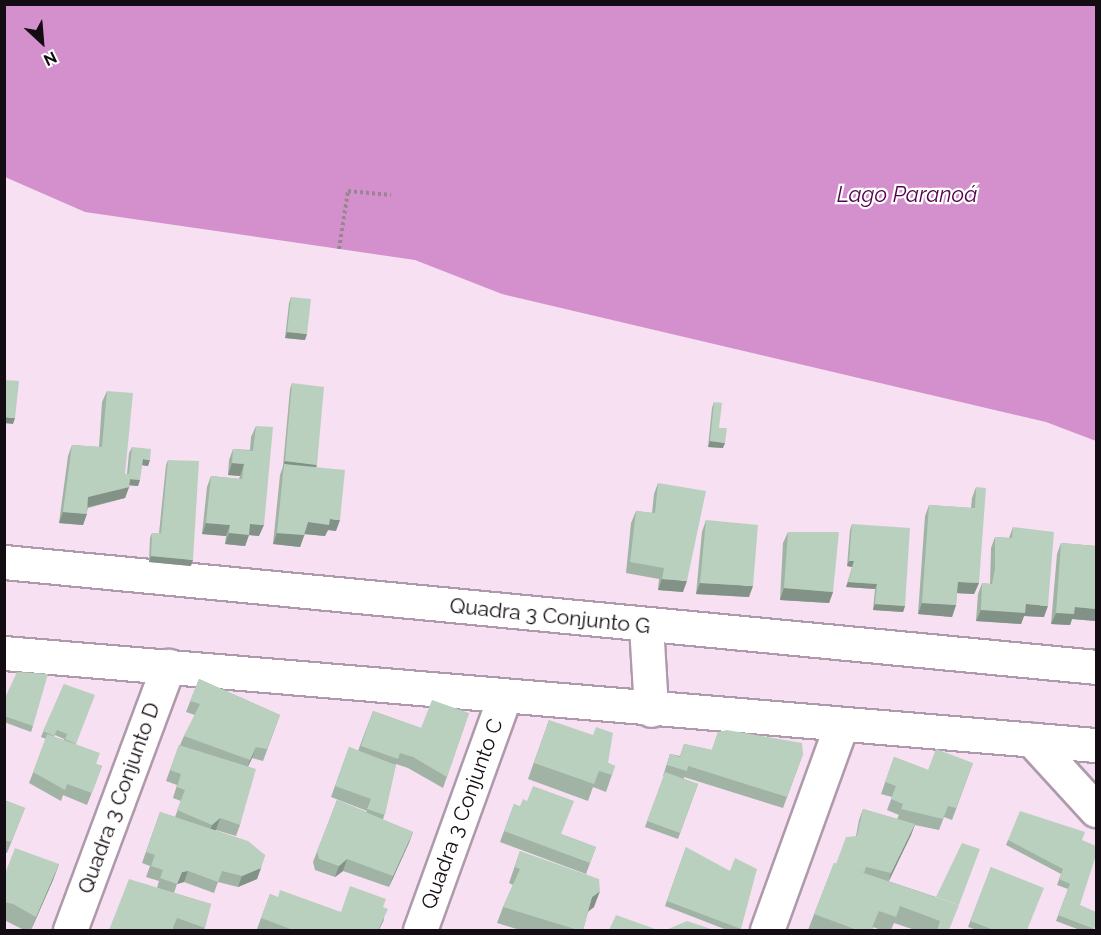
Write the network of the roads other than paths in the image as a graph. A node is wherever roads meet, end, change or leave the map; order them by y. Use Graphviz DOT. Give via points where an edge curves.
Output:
graph roads {
  1 [pos="4,562"];
  2 [pos="646,625"];
  3 [pos="4,653"];
  4 [pos="168,666"];
  5 [pos="1096,667"];
  6 [pos="504,698"];
  7 [pos="651,710"];
  8 [pos="841,726"];
  9 [pos="1032,740"];
  10 [pos="1096,745"];
  11 [pos="1096,810"];
  12 [pos="70,930"];
  13 [pos="420,930"];
  14 [pos="767,930"];
  1 -- 2 [label="street, Quadra 3 Conjunto G"];
  2 -- 5 [label="street, Quadra 3 Conjunto G"];
  2 -- 7 [label="street"];
  3 -- 4 [label="street"];
  4 -- 6 [label="street"];
  4 -- 12 [label="street, Quadra 3 Conjunto D"];
  6 -- 7 [label="street"];
  6 -- 13 [label="street, Quadra 3 Conjunto C"];
  7 -- 8 [label="street"];
  8 -- 9 [label="street"];
  8 -- 14 [label="street"];
  9 -- 10 [label="street"];
  9 -- 11 [label="street"];
}
